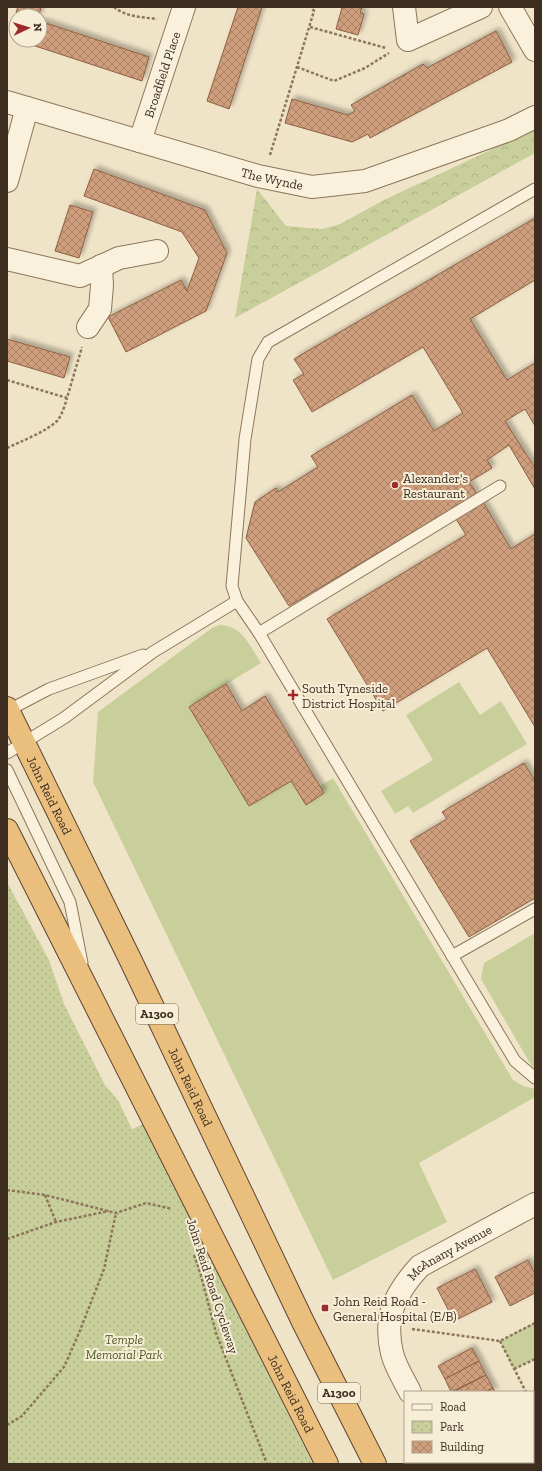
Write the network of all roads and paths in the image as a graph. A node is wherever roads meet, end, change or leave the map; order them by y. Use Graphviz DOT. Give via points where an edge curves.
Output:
graph roads {
  1 [pos="114,7"];
  2 [pos="311,7"];
  3 [pos="404,7"];
  4 [pos="481,7"];
  5 [pos="510,7"];
  6 [pos="182,14"];
  7 [pos="310,27"];
  8 [pos="401,45"];
  9 [pos="535,50"];
  10 [pos="297,67"];
  11 [pos="17,105"];
  12 [pos="535,117"];
  13 [pos="140,141"];
  14 [pos="263,177"];
  15 [pos="7,181"];
  16 [pos="535,189"];
  17 [pos="157,251"];
  18 [pos="7,259"];
  19 [pos="101,266"];
  20 [pos="88,327"];
  21 [pos="7,380"];
  22 [pos="67,398"];
  23 [pos="7,448"];
  24 [pos="500,486"];
  25 [pos="237,601"];
  26 [pos="259,633"];
  27 [pos="152,652"];
  28 [pos="7,710"];
  29 [pos="15,748"];
  30 [pos="7,770"];
  31 [pos="7,830"];
  32 [pos="535,909"];
  33 [pos="452,956"];
  34 [pos="87,987"];
  35 [pos="535,1078"];
  36 [pos="7,1190"];
  37 [pos="45,1195"];
  38 [pos="535,1204"];
  39 [pos="176,1210"];
  40 [pos="109,1211"];
  41 [pos="116,1213"];
  42 [pos="56,1222"];
  43 [pos="7,1239"];
  44 [pos="192,1251"];
  45 [pos="535,1323"];
  46 [pos="390,1326"];
  47 [pos="500,1341"];
  48 [pos="535,1359"];
  49 [pos="514,1369"];
  50 [pos="410,1391"];
  51 [pos="525,1391"];
  52 [pos="7,1425"];
  53 [pos="267,1464"];
  54 [pos="327,1464"];
  55 [pos="375,1464"];
  1 -- 6 [label="path" via="120,12 141,17"];
  2 -- 7 [label="path" via="314,11"];
  3 -- 8 [label="street"];
  4 -- 8 [label="street"];
  5 -- 9 [label="street"];
  6 -- 13 [label="street, Broadfield Place"];
  7 -- 8 [label="path"];
  7 -- 10 [label="path"];
  8 -- 10 [label="path" via="365,68 334,81"];
  10 -- 14 [label="path"];
  11 -- 13 [label="street, The Wynde"];
  11 -- 15 [label="street"];
  12 -- 14 [label="street, The Wynde" via="508,130 365,181 312,187"];
  13 -- 14 [label="street, The Wynde"];
  16 -- 25 [label="lane" via="268,342 258,359 245,438 232,586"];
  17 -- 19 [label="street" via="119,258"];
  18 -- 19 [label="street" via="80,276"];
  19 -- 20 [label="street" via="100,309"];
  20 -- 22 [label="path"];
  21 -- 22 [label="path"];
  22 -- 23 [label="path" via="57,421"];
  24 -- 26 [label="lane"];
  25 -- 26 [label="lane"];
  25 -- 27 [label="lane"];
  26 -- 33 [label="lane"];
  27 -- 28 [label="lane" via="49,689"];
  27 -- 29 [label="lane" via="89,700"];
  28 -- 29 [label="highway, John Reid Road / A1300"];
  29 -- 55 [label="highway, John Reid Road / A1300" via="131,961 303,1322"];
  30 -- 34 [label="lane" via="70,902"];
  31 -- 34 [label="highway, John Reid Road / A1300"];
  32 -- 33 [label="lane"];
  33 -- 35 [label="lane" via="515,1061"];
  34 -- 54 [label="highway, John Reid Road / A1300"];
  36 -- 37 [label="path"];
  37 -- 40 [label="path"];
  37 -- 42 [label="path"];
  38 -- 46 [label="street, McAnany Avenue" via="420,1266 406,1281 396,1299 390,1316"];
  39 -- 41 [label="path, John Reid Road Cycleway" via="146,1203"];
  40 -- 41 [label="path"];
  40 -- 42 [label="path"];
  41 -- 52 [label="path" via="104,1269 64,1367 22,1416"];
  42 -- 43 [label="path"];
  44 -- 53 [label="path, John Reid Road Cycleway" via="216,1333"];
  45 -- 47 [label="path"];
  46 -- 47 [label="path"];
  46 -- 50 [label="street, McAnany Avenue" via="392,1353"];
  47 -- 49 [label="path"];
  48 -- 49 [label="path"];
  49 -- 51 [label="path"];
}
